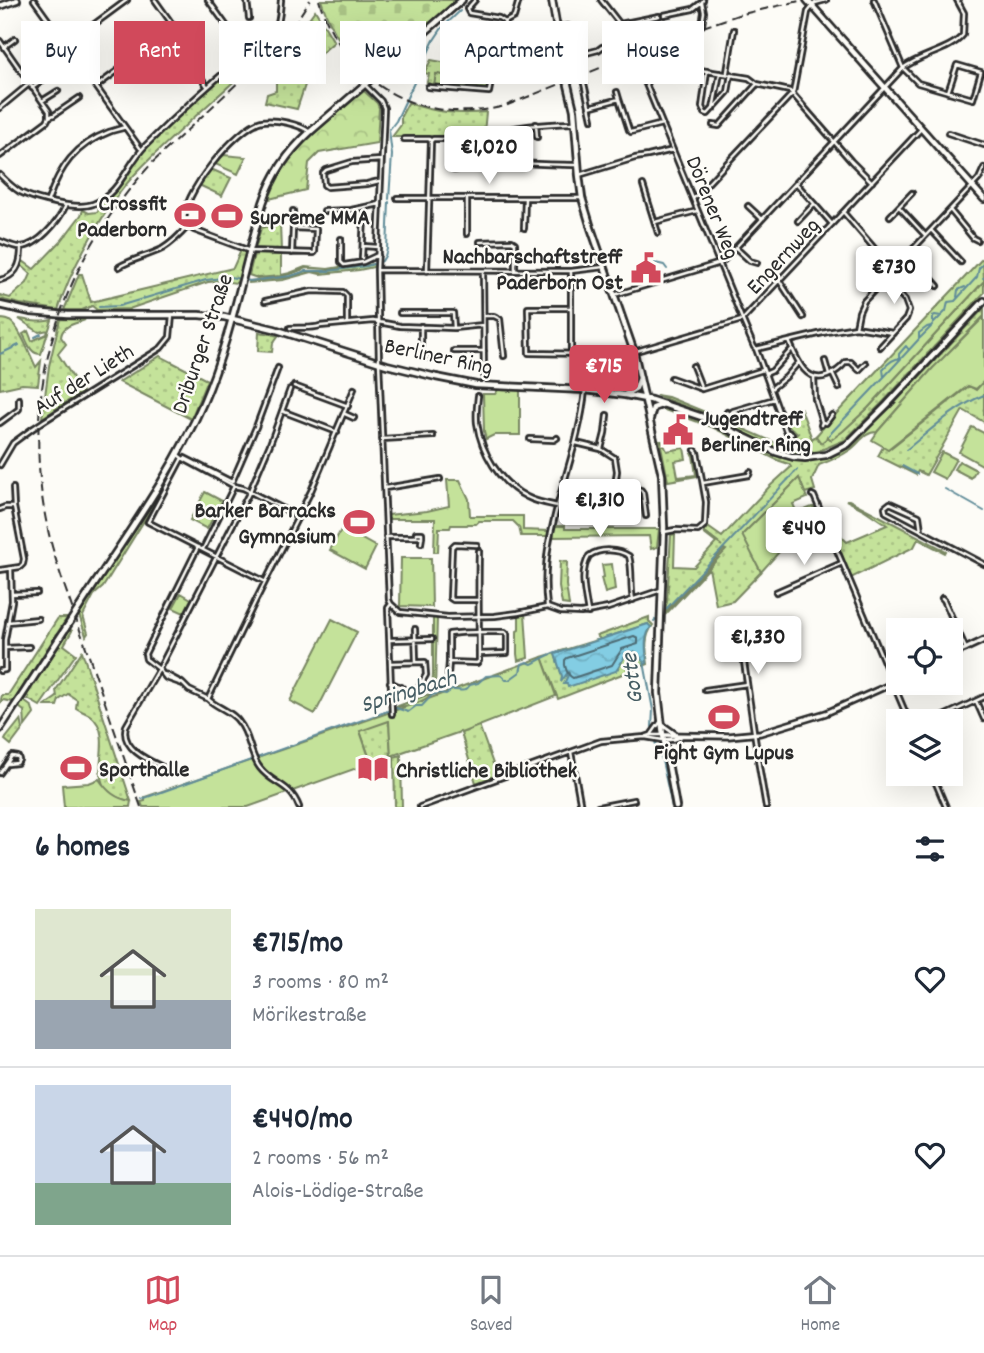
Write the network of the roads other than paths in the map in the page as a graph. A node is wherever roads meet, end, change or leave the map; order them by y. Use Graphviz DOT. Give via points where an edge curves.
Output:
graph roads {
  1 [pos="17,0"];
  2 [pos="34,0"];
  3 [pos="127,0"];
  4 [pos="155,0"];
  5 [pos="208,0"];
  6 [pos="247,0"];
  7 [pos="280,0"];
  8 [pos="462,0"];
  9 [pos="475,0"];
  10 [pos="519,0"];
  11 [pos="552,0"];
  12 [pos="601,0"];
  13 [pos="807,0"];
  14 [pos="826,0"];
  15 [pos="874,0"];
  16 [pos="957,0"];
  17 [pos="702,1"];
  18 [pos="812,5"];
  19 [pos="1,8"];
  20 [pos="664,15"];
  21 [pos="659,16"];
  22 [pos="249,18"];
  23 [pos="49,21"];
  24 [pos="99,21"];
  25 [pos="170,21"];
  26 [pos="223,21"];
  27 [pos="277,21"];
  28 [pos="504,21"];
  29 [pos="507,21"];
  30 [pos="555,21"];
  31 [pos="618,21"];
  32 [pos="635,21"];
  33 [pos="703,21"];
  34 [pos="734,30"];
  35 [pos="15,39"];
  36 [pos="0,41"];
  37 [pos="4,47"];
  38 [pos="602,47"];
  39 [pos="588,53"];
  40 [pos="903,68"];
  41 [pos="21,71"];
  42 [pos="704,71"];
  43 [pos="707,71"];
  44 [pos="114,73"];
  45 [pos="720,73"];
  46 [pos="729,74"];
  47 [pos="219,78"];
  48 [pos="205,83"];
  49 [pos="28,84"];
  50 [pos="30,84"];
  51 [pos="38,84"];
  52 [pos="491,84"];
  53 [pos="568,84"];
  54 [pos="584,84"];
  55 [pos="646,84"];
  56 [pos="757,84"];
  57 [pos="365,85"];
  58 [pos="97,86"];
  59 [pos="208,87"];
  60 [pos="428,87"];
  61 [pos="885,87"];
  62 [pos="32,88"];
  63 [pos="58,91"];
  64 [pos="617,92"];
  65 [pos="948,92"];
  66 [pos="793,93"];
  67 [pos="79,98"];
  68 [pos="619,99"];
  69 [pos="42,101"];
  70 [pos="589,107"];
  71 [pos="0,108"];
  72 [pos="713,109"];
  73 [pos="49,117"];
  74 [pos="592,119"];
  75 [pos="575,123"];
  76 [pos="536,124"];
  77 [pos="662,124"];
  78 [pos="713,125"];
  79 [pos="125,127"];
  80 [pos="922,129"];
  81 [pos="310,132"];
  82 [pos="948,133"];
  83 [pos="537,137"];
  84 [pos="404,139"];
  85 [pos="466,139"];
  86 [pos="485,139"];
  87 [pos="431,141"];
  88 [pos="834,141"];
  89 [pos="984,145"];
  90 [pos="141,149"];
  91 [pos="673,150"];
  92 [pos="0,156"];
  93 [pos="382,160"];
  94 [pos="578,164"];
  95 [pos="984,168"];
  96 [pos="454,170"];
  97 [pos="0,175"];
  98 [pos="579,175"];
  99 [pos="381,181"];
  100 [pos="872,181"];
  101 [pos="796,183"];
  102 [pos="643,185"];
  103 [pos="973,186"];
  104 [pos="912,193"];
  105 [pos="397,198"];
  106 [pos="429,198"];
  107 [pos="467,198"];
  108 [pos="525,198"];
  109 [pos="582,198"];
  110 [pos="693,199"];
  111 [pos="984,199"];
  112 [pos="47,200"];
  113 [pos="380,204"];
  114 [pos="814,204"];
  115 [pos="65,205"];
  116 [pos="748,206"];
  117 [pos="899,207"];
  118 [pos="293,211"];
  119 [pos="324,211"];
  120 [pos="697,211"];
  121 [pos="950,211"];
  122 [pos="843,212"];
  123 [pos="890,216"];
  124 [pos="364,217"];
  125 [pos="762,219"];
  126 [pos="518,220"];
  127 [pos="524,220"];
  128 [pos="798,221"];
  129 [pos="655,222"];
  130 [pos="832,224"];
  131 [pos="188,226"];
  132 [pos="293,228"];
  133 [pos="524,228"];
  134 [pos="931,230"];
  135 [pos="658,233"];
  136 [pos="467,234"];
  137 [pos="925,235"];
  138 [pos="341,239"];
  139 [pos="977,240"];
  140 [pos="0,241"];
  141 [pos="480,242"];
  142 [pos="363,246"];
  143 [pos="21,247"];
  144 [pos="378,247"];
  145 [pos="736,248"];
  146 [pos="250,251"];
  147 [pos="292,253"];
  148 [pos="909,253"];
  149 [pos="378,256"];
  150 [pos="362,258"];
  151 [pos="961,262"];
  152 [pos="720,263"];
  153 [pos="757,263"];
  154 [pos="119,267"];
  155 [pos="604,267"];
  156 [pos="377,268"];
  157 [pos="515,270"];
  158 [pos="893,270"];
  159 [pos="427,271"];
  160 [pos="483,271"];
  161 [pos="571,271"];
  162 [pos="886,279"];
  163 [pos="0,280"];
  164 [pos="779,281"];
  165 [pos="938,286"];
  166 [pos="614,295"];
  167 [pos="265,301"];
  168 [pos="984,301"];
  169 [pos="0,305"];
  170 [pos="571,308"];
  171 [pos="403,311"];
  172 [pos="172,315"];
  173 [pos="484,316"];
  174 [pos="803,317"];
  175 [pos="231,318"];
  176 [pos="742,320"];
  177 [pos="378,322"];
  178 [pos="347,323"];
  179 [pos="484,325"];
  180 [pos="421,327"];
  181 [pos="856,327"];
  182 [pos="290,328"];
  183 [pos="454,328"];
  184 [pos="893,333"];
  185 [pos="789,341"];
  186 [pos="880,347"];
  187 [pos="756,349"];
  188 [pos="792,349"];
  189 [pos="454,351"];
  190 [pos="484,351"];
  191 [pos="634,352"];
  192 [pos="571,354"];
  193 [pos="504,356"];
  194 [pos="429,358"];
  195 [pos="825,361"];
  196 [pos="379,362"];
  197 [pos="799,362"];
  198 [pos="866,363"];
  199 [pos="693,366"];
  200 [pos="278,368"];
  201 [pos="490,370"];
  202 [pos="764,372"];
  203 [pos="831,374"];
  204 [pos="640,377"];
  205 [pos="814,377"];
  206 [pos="671,378"];
  207 [pos="839,388"];
  208 [pos="354,389"];
  209 [pos="702,389"];
  210 [pos="771,389"];
  211 [pos="585,390"];
  212 [pos="625,395"];
  213 [pos="478,396"];
  214 [pos="645,398"];
  215 [pos="19,399"];
  216 [pos="774,399"];
  217 [pos="665,403"];
  218 [pos="348,405"];
  219 [pos="282,411"];
  220 [pos="727,412"];
  221 [pos="345,414"];
  222 [pos="607,415"];
  223 [pos="832,415"];
  224 [pos="354,418"];
  225 [pos="649,419"];
  226 [pos="0,423"];
  227 [pos="337,432"];
  228 [pos="792,434"];
  229 [pos="433,436"];
  230 [pos="557,438"];
  231 [pos="382,439"];
  232 [pos="530,439"];
  233 [pos="576,443"];
  234 [pos="601,449"];
  235 [pos="695,450"];
  236 [pos="180,457"];
  237 [pos="194,463"];
  238 [pos="0,465"];
  239 [pos="750,472"];
  240 [pos="440,479"];
  241 [pos="232,482"];
  242 [pos="616,483"];
  243 [pos="703,483"];
  244 [pos="234,486"];
  245 [pos="12,488"];
  246 [pos="385,488"];
  247 [pos="250,491"];
  248 [pos="812,495"];
  249 [pos="558,506"];
  250 [pos="14,507"];
  251 [pos="0,509"];
  252 [pos="917,515"];
  253 [pos="646,516"];
  254 [pos="299,517"];
  255 [pos="611,518"];
  256 [pos="909,524"];
  257 [pos="664,530"];
  258 [pos="921,530"];
  259 [pos="386,537"];
  260 [pos="421,543"];
  261 [pos="477,545"];
  262 [pos="198,547"];
  263 [pos="203,549"];
  264 [pos="478,551"];
  265 [pos="217,556"];
  266 [pos="842,563"];
  267 [pos="984,564"];
  268 [pos="11,569"];
  269 [pos="0,570"];
  270 [pos="265,582"];
  271 [pos="661,590"];
  272 [pos="776,592"];
  273 [pos="37,593"];
  274 [pos="12,594"];
  275 [pos="942,598"];
  276 [pos="478,600"];
  277 [pos="633,600"];
  278 [pos="391,604"];
  279 [pos="547,607"];
  280 [pos="588,613"];
  281 [pos="478,617"];
  282 [pos="38,619"];
  283 [pos="8,622"];
  284 [pos="415,629"];
  285 [pos="479,632"];
  286 [pos="415,639"];
  287 [pos="432,639"];
  288 [pos="984,639"];
  289 [pos="0,640"];
  290 [pos="5,640"];
  291 [pos="390,640"];
  292 [pos="29,647"];
  293 [pos="5,648"];
  294 [pos="742,649"];
  295 [pos="966,649"];
  296 [pos="963,650"];
  297 [pos="479,654"];
  298 [pos="886,660"];
  299 [pos="416,661"];
  300 [pos="425,662"];
  301 [pos="431,662"];
  302 [pos="449,662"];
  303 [pos="390,663"];
  304 [pos="159,669"];
  305 [pos="0,671"];
  306 [pos="448,675"];
  307 [pos="390,682"];
  308 [pos="421,684"];
  309 [pos="747,684"];
  310 [pos="886,686"];
  311 [pos="429,688"];
  312 [pos="705,690"];
  313 [pos="984,697"];
  314 [pos="208,699"];
  315 [pos="976,701"];
  316 [pos="959,709"];
  317 [pos="392,711"];
  318 [pos="984,719"];
  319 [pos="661,723"];
  320 [pos="0,729"];
  321 [pos="754,733"];
  322 [pos="651,735"];
  323 [pos="645,737"];
  324 [pos="663,737"];
  325 [pos="675,737"];
  326 [pos="571,752"];
  327 [pos="666,752"];
  328 [pos="8,764"];
  329 [pos="173,772"];
  330 [pos="0,773"];
  331 [pos="937,786"];
  332 [pos="634,800"];
  333 [pos="431,805"];
  334 [pos="299,807"];
  335 [pos="420,807"];
  336 [pos="581,807"];
  337 [pos="598,807"];
  338 [pos="676,807"];
  339 [pos="766,807"];
  340 [pos="946,807"];
  1 -- 19 [label="main road"];
  2 -- 23 [label="street"];
  3 -- 24 [label="street"];
  4 -- 25 [label="street"];
  5 -- 26 [label="street"];
  6 -- 22 [label="street"];
  7 -- 27 [label="street"];
  8 -- 57 [label="main road, Driburger Straße"];
  9 -- 28 [label="street" via="467,9 471,14"];
  10 -- 29 [label="street" via="514,17"];
  11 -- 30 [label="main road"];
  12 -- 31 [label="street, Dörener Weg"];
  13 -- 18 [label="main road"];
  14 -- 18 [label="street"];
  15 -- 40 [label="street"];
  16 -- 40 [label="street" via="964,13 961,38"];
  17 -- 20 [label="street" via="693,9"];
  17 -- 33 [label="street"];
  18 -- 61 [label="main road"];
  18 -- 66 [label="street"];
  21 -- 32 [label="street"];
  34 -- 46 [label="street"];
  35 -- 37 [label="street"];
  36 -- 37 [label="street"];
  37 -- 41 [label="street"];
  38 -- 39 [label="street"];
  40 -- 61 [label="street"];
  40 -- 65 [label="street" via="918,83"];
  42 -- 43 [label="street"];
  43 -- 45 [label="street"];
  43 -- 72 [label="street" via="702,107 708,114"];
  44 -- 58 [label="street"];
  45 -- 46 [label="street"];
  45 -- 72 [label="street"];
  46 -- 56 [label="street"];
  46 -- 72 [label="street" via="728,92"];
  47 -- 59 [label="street"];
  48 -- 59 [label="street"];
  49 -- 71 [label="street"];
  50 -- 62 [label="street"];
  51 -- 62 [label="street"];
  52 -- 60 [label="street" via="489,92"];
  53 -- 75 [label="main road"];
  54 -- 70 [label="street"];
  55 -- 77 [label="street, Dörener Weg"];
  56 -- 66 [label="street"];
  56 -- 78 [label="street" via="719,126"];
  57 -- 81 [label="main road, Driburger Straße"];
  57 -- 93 [label="street" via="383,108"];
  58 -- 79 [label="street"];
  59 -- 90 [label="street"];
  61 -- 80 [label="main road"];
  61 -- 88 [label="street"];
  62 -- 69 [label="street"];
  63 -- 69 [label="street"];
  64 -- 68 [label="street"];
  65 -- 65 [label="street" via="972,99 981,71 957,65"];
  66 -- 88 [label="street"];
  66 -- 110 [label="street"];
  67 -- 73 [label="street"];
  68 -- 70 [label="street"];
  68 -- 77 [label="street" via="631,132"];
  69 -- 73 [label="street"];
  70 -- 74 [label="street"];
  73 -- 92 [label="street"];
  75 -- 76 [label="street"];
  75 -- 94 [label="main road"];
  76 -- 83 [label="street"];
  76 -- 86 [label="street" via="501,130"];
  77 -- 91 [label="street, Dörener Weg"];
  79 -- 90 [label="street"];
  79 -- 112 [label="street" via="101,135 67,160"];
  80 -- 100 [label="street, Engernweg"];
  80 -- 103 [label="main road"];
  81 -- 131 [label="street" via="277,122 260,121 249,127 196,185 184,214"];
  81 -- 146 [label="main road, Driburger Straße" via="271,183"];
  82 -- 89 [label="street"];
  84 -- 87 [label="street"];
  85 -- 86 [label="street"];
  85 -- 87 [label="street"];
  85 -- 96 [label="street" via="463,168"];
  86 -- 94 [label="street" via="491,158"];
  87 -- 106 [label="street"];
  88 -- 100 [label="street"];
  88 -- 101 [label="street"];
  90 -- 115 [label="street" via="108,195 92,205"];
  91 -- 98 [label="street"];
  91 -- 110 [label="street, Dörener Weg"];
  93 -- 99 [label="street"];
  93 -- 99 [label="street" via="352,162 323,173 327,187"];
  94 -- 98 [label="main road"];
  95 -- 103 [label="street"];
  97 -- 112 [label="street" via="23,193"];
  98 -- 109 [label="main road"];
  99 -- 113 [label="street"];
  100 -- 122 [label="street, Engernweg"];
  101 -- 114 [label="street"];
  101 -- 125 [label="street"];
  102 -- 129 [label="street"];
  103 -- 111 [label="main road"];
  103 -- 121 [label="street"];
  104 -- 117 [label="street"];
  105 -- 106 [label="street"];
  106 -- 107 [label="street"];
  106 -- 159 [label="street"];
  107 -- 108 [label="street"];
  107 -- 136 [label="street"];
  108 -- 109 [label="street"];
  108 -- 127 [label="street"];
  109 -- 155 [label="main road"];
  110 -- 120 [label="street, Dörener Weg"];
  112 -- 115 [label="street"];
  113 -- 119 [label="street"];
  113 -- 144 [label="street"];
  114 -- 128 [label="street"];
  114 -- 130 [label="street"];
  115 -- 143 [label="street" via="52,226"];
  116 -- 125 [label="street"];
  117 -- 123 [label="street"];
  117 -- 137 [label="street"];
  118 -- 132 [label="street"];
  120 -- 129 [label="street"];
  120 -- 152 [label="street, Dörener Weg"];
  121 -- 134 [label="street"];
  121 -- 139 [label="street"];
  122 -- 130 [label="street, Engernweg"];
  122 -- 158 [label="street"];
  124 -- 142 [label="street"];
  125 -- 145 [label="street"];
  126 -- 127 [label="street"];
  127 -- 133 [label="street"];
  129 -- 135 [label="street"];
  130 -- 164 [label="street, Engernweg"];
  131 -- 146 [label="street"];
  131 -- 154 [label="street" via="163,248"];
  132 -- 147 [label="street"];
  132 -- 147 [label="street" via="316,229 314,253"];
  134 -- 137 [label="street"];
  134 -- 151 [label="street"];
  137 -- 148 [label="street"];
  138 -- 149 [label="street" via="344,265"];
  140 -- 143 [label="street"];
  141 -- 157 [label="street" via="515,243"];
  142 -- 144 [label="street"];
  142 -- 150 [label="street"];
  143 -- 163 [label="street" via="15,272"];
  144 -- 149 [label="street"];
  145 -- 152 [label="street"];
  145 -- 153 [label="street"];
  146 -- 147 [label="street"];
  146 -- 175 [label="main road, Driburger Straße"];
  148 -- 158 [label="street"];
  148 -- 165 [label="street"];
  149 -- 156 [label="street"];
  152 -- 166 [label="street"];
  152 -- 176 [label="street, Dörener Weg"];
  155 -- 161 [label="street"];
  155 -- 166 [label="main road"];
  156 -- 159 [label="street"];
  156 -- 177 [label="street"];
  157 -- 160 [label="street"];
  157 -- 161 [label="street"];
  158 -- 162 [label="street"];
  159 -- 160 [label="street"];
  160 -- 173 [label="street"];
  161 -- 170 [label="street"];
  162 -- 181 [label="street" via="864,301"];
  162 -- 184 [label="street" via="909,308 909,315"];
  164 -- 174 [label="street"];
  164 -- 176 [label="street, Engernweg"];
  166 -- 191 [label="main road"];
  167 -- 178 [label="street" via="312,291 343,292"];
  168 -- 217 [label="main road, Berliner Ring" via="848,444 826,455 785,455"];
  169 -- 172 [label="main road, Berliner Ring" via="68,315"];
  170 -- 192 [label="street"];
  170 -- 192 [label="street, Engernweg" via="528,308 528,334 529,353"];
  171 -- 183 [label="street" via="455,313"];
  172 -- 175 [label="main road, Berliner Ring"];
  172 -- 238 [label="street, Auf der Lieth, bridge" via="170,337 161,348 21,435"];
  173 -- 179 [label="street"];
  173 -- 193 [label="street" via="500,319"];
  175 -- 196 [label="main road, Berliner Ring"];
  175 -- 236 [label="main road, Driburger Straße" via="205,400"];
  176 -- 187 [label="street, Dörener Weg"];
  176 -- 191 [label="street, Engernweg"];
  177 -- 178 [label="street"];
  177 -- 180 [label="street"];
  177 -- 196 [label="street"];
  178 -- 182 [label="street"];
  179 -- 183 [label="street"];
  179 -- 190 [label="street"];
  180 -- 183 [label="street"];
  180 -- 194 [label="street" via="418,354"];
  181 -- 184 [label="street"];
  181 -- 185 [label="street"];
  184 -- 186 [label="street"];
  185 -- 187 [label="street"];
  185 -- 188 [label="street"];
  187 -- 202 [label="street, Dörener Weg"];
  188 -- 197 [label="street"];
  188 -- 202 [label="street" via="772,370"];
  189 -- 190 [label="street"];
  190 -- 201 [label="street" via="484,372"];
  191 -- 192 [label="street, Engernweg" via="602,358"];
  191 -- 204 [label="main road"];
  195 -- 203 [label="street"];
  196 -- 211 [label="main road, Berliner Ring" via="476,385"];
  196 -- 231 [label="street"];
  197 -- 205 [label="street"];
  197 -- 210 [label="street"];
  198 -- 203 [label="street" via="858,371 846,362"];
  199 -- 209 [label="street"];
  200 -- 241 [label="street"];
  202 -- 209 [label="street"];
  202 -- 210 [label="street, Dörener Weg"];
  203 -- 205 [label="street"];
  203 -- 207 [label="street"];
  204 -- 212 [label="main road" via="636,388"];
  204 -- 214 [label="main road"];
  205 -- 223 [label="street" via="821,423"];
  206 -- 209 [label="street"];
  208 -- 218 [label="street"];
  210 -- 216 [label="street, Dörener Weg"];
  211 -- 212 [label="main road, Berliner Ring"];
  211 -- 233 [label="street"];
  212 -- 214 [label="main road, Berliner Ring"];
  213 -- 249 [label="street" via="477,424 500,476 526,497"];
  214 -- 217 [label="main road, Berliner Ring"];
  214 -- 225 [label="main road"];
  215 -- 226 [label="street" via="19,409"];
  216 -- 220 [label="street"];
  216 -- 228 [label="street, Dörener Weg" via="786,431"];
  217 -- 225 [label="main road" via="653,408"];
  218 -- 219 [label="street" via="292,388"];
  218 -- 221 [label="street"];
  219 -- 227 [label="street"];
  219 -- 247 [label="street"];
  221 -- 224 [label="street"];
  221 -- 227 [label="street"];
  222 -- 234 [label="street"];
  225 -- 257 [label="main road" via="663,475"];
  227 -- 254 [label="street"];
  229 -- 231 [label="street"];
  230 -- 232 [label="street"];
  231 -- 246 [label="street"];
  233 -- 234 [label="street"];
  233 -- 249 [label="street"];
  234 -- 242 [label="street" via="615,458"];
  235 -- 243 [label="street"];
  236 -- 237 [label="street"];
  236 -- 262 [label="street" via="148,522"];
  236 -- 320 [label="main road, Driburger Straße, bridge"];
  237 -- 241 [label="street"];
  237 -- 244 [label="street"];
  239 -- 243 [label="street"];
  240 -- 246 [label="street"];
  241 -- 244 [label="street"];
  242 -- 253 [label="street" via="641,490"];
  242 -- 255 [label="street"];
  243 -- 257 [label="street" via="705,525 698,531"];
  244 -- 247 [label="street"];
  244 -- 263 [label="street"];
  245 -- 250 [label="street"];
  246 -- 259 [label="street"];
  247 -- 254 [label="street"];
  247 -- 265 [label="street"];
  248 -- 266 [label="street"];
  249 -- 279 [label="street" via="544,574"];
  250 -- 251 [label="street"];
  250 -- 268 [label="street" via="24,559 20,567"];
  252 -- 256 [label="street" via="911,516"];
  252 -- 256 [label="street" via="890,503 885,506 886,512"];
  252 -- 258 [label="street"];
  254 -- 270 [label="street"];
  256 -- 258 [label="street"];
  257 -- 271 [label="main road"];
  258 -- 267 [label="street"];
  259 -- 260 [label="street" via="422,537"];
  259 -- 278 [label="street"];
  261 -- 276 [label="street" via="452,547 450,598"];
  262 -- 263 [label="street"];
  262 -- 304 [label="street" via="146,651 146,659"];
  263 -- 265 [label="street"];
  264 -- 276 [label="street"];
  265 -- 270 [label="street"];
  265 -- 304 [label="street"];
  266 -- 272 [label="street"];
  266 -- 298 [label="street"];
  268 -- 269 [label="street"];
  268 -- 274 [label="street"];
  270 -- 314 [label="street"];
  271 -- 277 [label="street"];
  271 -- 319 [label="main road"];
  273 -- 274 [label="street"];
  274 -- 283 [label="street"];
  275 -- 295 [label="street"];
  276 -- 281 [label="street"];
  277 -- 280 [label="street"];
  277 -- 280 [label="street" via="629,556 600,550 584,565"];
  278 -- 281 [label="street" via="406,613"];
  278 -- 291 [label="street"];
  279 -- 280 [label="street"];
  279 -- 281 [label="street"];
  281 -- 285 [label="street"];
  282 -- 283 [label="street"];
  283 -- 290 [label="street"];
  284 -- 286 [label="street"];
  285 -- 297 [label="street"];
  285 -- 297 [label="street" via="505,632 508,636 507,653"];
  285 -- 302 [label="street" via="449,634"];
  286 -- 287 [label="street"];
  286 -- 291 [label="street"];
  286 -- 299 [label="street"];
  288 -- 295 [label="street"];
  289 -- 290 [label="street"];
  290 -- 293 [label="street"];
  291 -- 303 [label="street"];
  292 -- 293 [label="street"];
  293 -- 305 [label="street" via="5,670"];
  294 -- 309 [label="street"];
  295 -- 296 [label="street"];
  297 -- 302 [label="street" via="478,662"];
  299 -- 300 [label="street"];
  299 -- 303 [label="street"];
  300 -- 301 [label="street"];
  300 -- 308 [label="street"];
  302 -- 306 [label="street"];
  303 -- 307 [label="street"];
  304 -- 314 [label="street" via="166,678"];
  304 -- 329 [label="street" via="124,733 140,755"];
  307 -- 308 [label="street" via="415,694"];
  307 -- 317 [label="street"];
  308 -- 311 [label="street"];
  309 -- 312 [label="street"];
  309 -- 321 [label="street"];
  310 -- 321 [label="street" via="826,713"];
  313 -- 315 [label="street"];
  314 -- 334 [label="street" via="238,720 254,758 264,772 292,793"];
  315 -- 316 [label="street"];
  315 -- 318 [label="street"];
  319 -- 322 [label="street"];
  319 -- 324 [label="main road"];
  319 -- 325 [label="street"];
  321 -- 325 [label="street"];
  321 -- 339 [label="street"];
  322 -- 323 [label="street"];
  322 -- 324 [label="street"];
  323 -- 324 [label="street"];
  323 -- 326 [label="street" via="608,740"];
  324 -- 325 [label="street"];
  324 -- 327 [label="main road"];
  325 -- 327 [label="street"];
  326 -- 333 [label="street"];
  326 -- 336 [label="street"];
  327 -- 338 [label="main road"];
  328 -- 330 [label="street"];
  331 -- 340 [label="street"];
  332 -- 337 [label="street"];
  333 -- 335 [label="street"];
}
